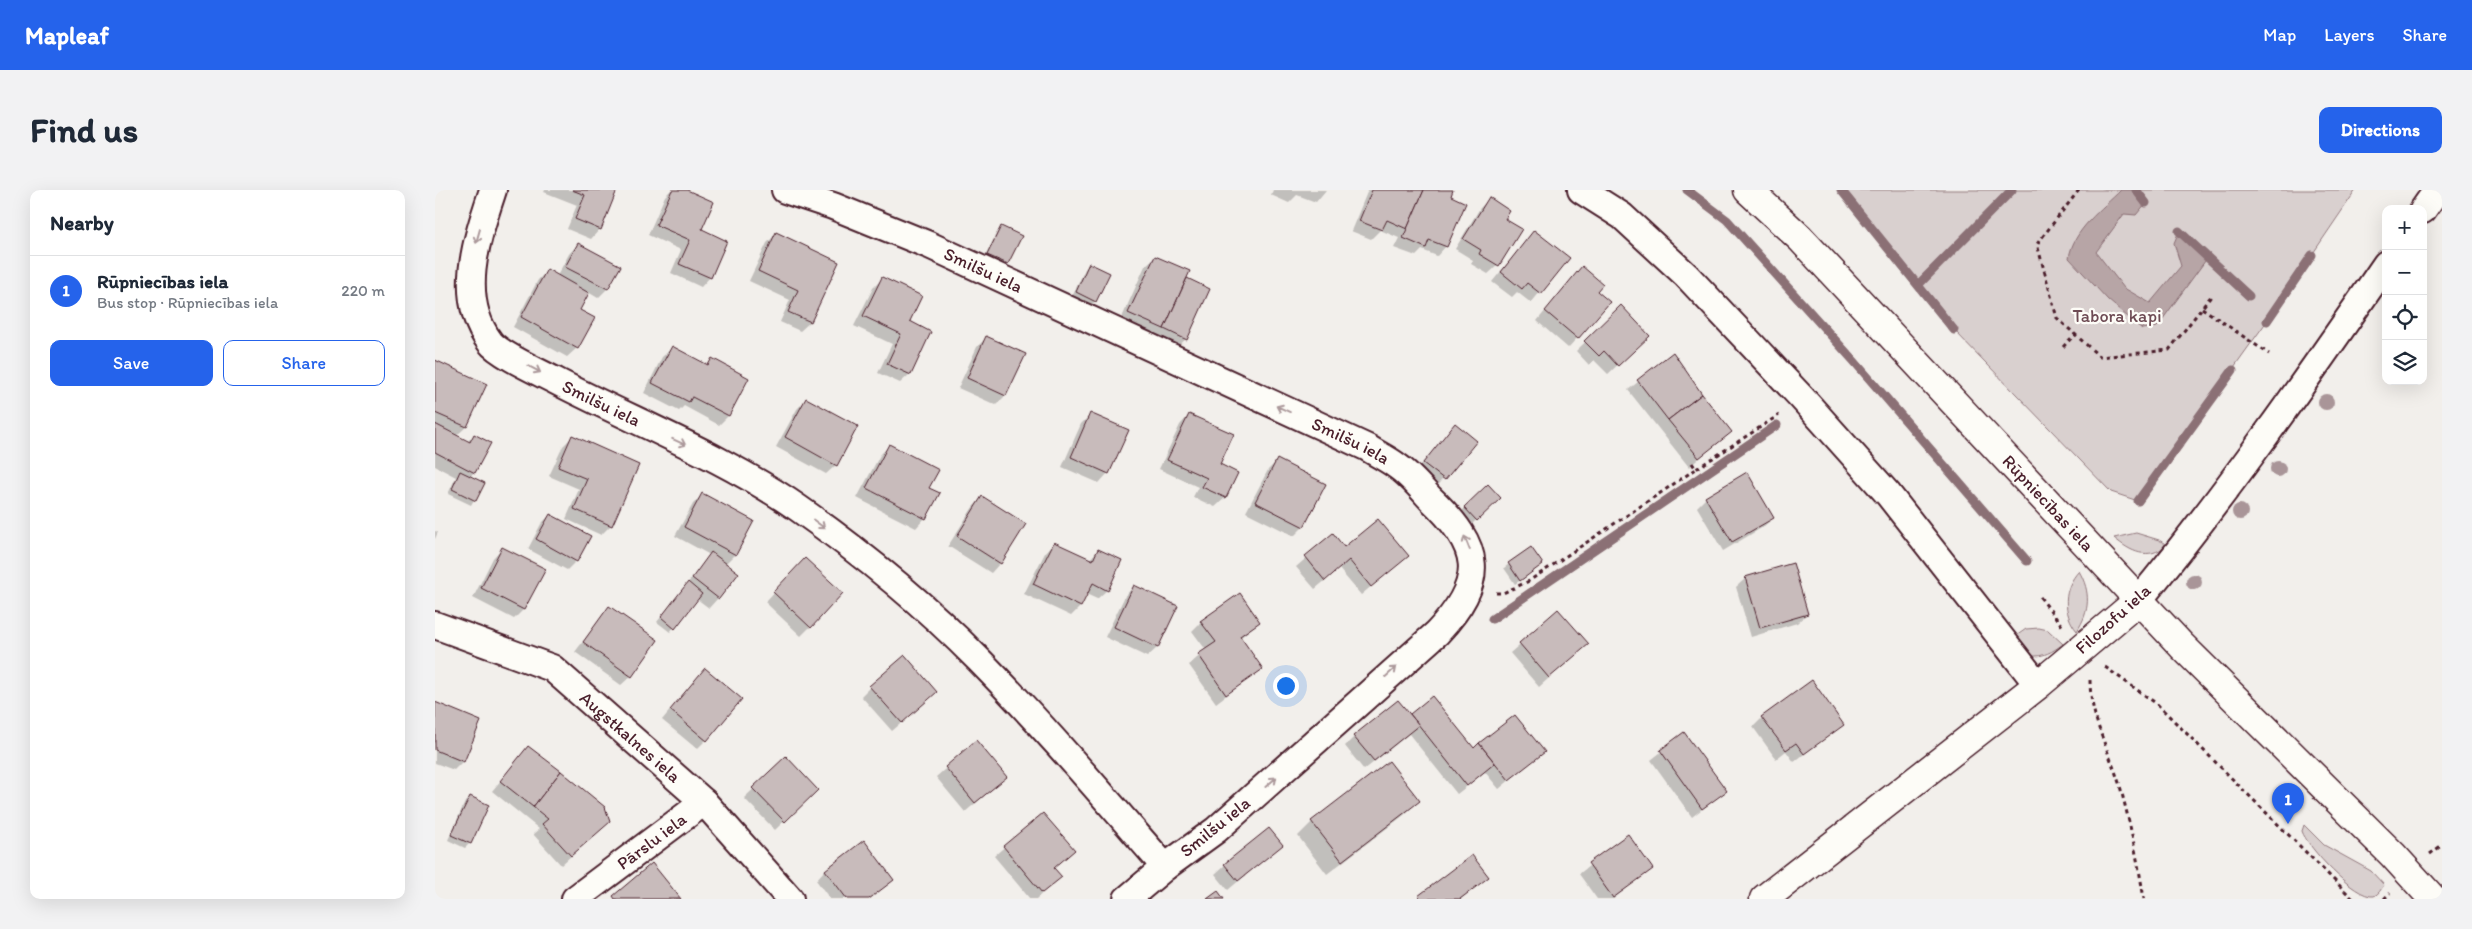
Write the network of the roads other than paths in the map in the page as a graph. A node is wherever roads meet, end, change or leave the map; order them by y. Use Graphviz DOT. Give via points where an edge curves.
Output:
graph roads {
  1 [pos="493,190"];
  2 [pos="785,190"];
  3 [pos="1581,190"];
  4 [pos="1748,190"];
  5 [pos="2437,190"];
  6 [pos="2426,205"];
  7 [pos="2382,270"];
  8 [pos="2139,600"];
  9 [pos="435,625"];
  10 [pos="2037,685"];
  11 [pos="704,802"];
  12 [pos="1165,867"];
  13 [pos="575,899"];
  14 [pos="791,899"];
  15 [pos="1127,899"];
  16 [pos="1764,899"];
  17 [pos="2433,899"];
  1 -- 12 [label="street, Smilšu iela, one-way" via="476,241 472,288 476,318 491,345 706,455 796,507 884,572 978,659"];
  12 -- 2 [label="street, Smilšu iela, one-way" via="1216,830 1455,614 1468,593 1472,574 1471,554 1463,535 1450,516 1398,466 1336,433 929,246"];
  3 -- 10 [label="street" via="1622,216 1686,275 1802,398 1888,494"];
  4 -- 8 [label="main road, Rūpniecības iela" via="1800,238"];
  5 -- 6 [label="street"];
  7 -- 8 [label="street, Filozofu iela" via="2308,377"];
  8 -- 10 [label="main road, Filozofu iela"];
  8 -- 17 [label="main road, Rūpniecības iela"];
  9 -- 11 [label="street, Augstkalnes iela" via="552,668"];
  10 -- 16 [label="main road, Filozofu iela"];
  11 -- 13 [label="street, Pārslu iela"];
  11 -- 14 [label="street, Augstkalnes iela"];
  12 -- 15 [label="street, Smilšu iela"];
}
